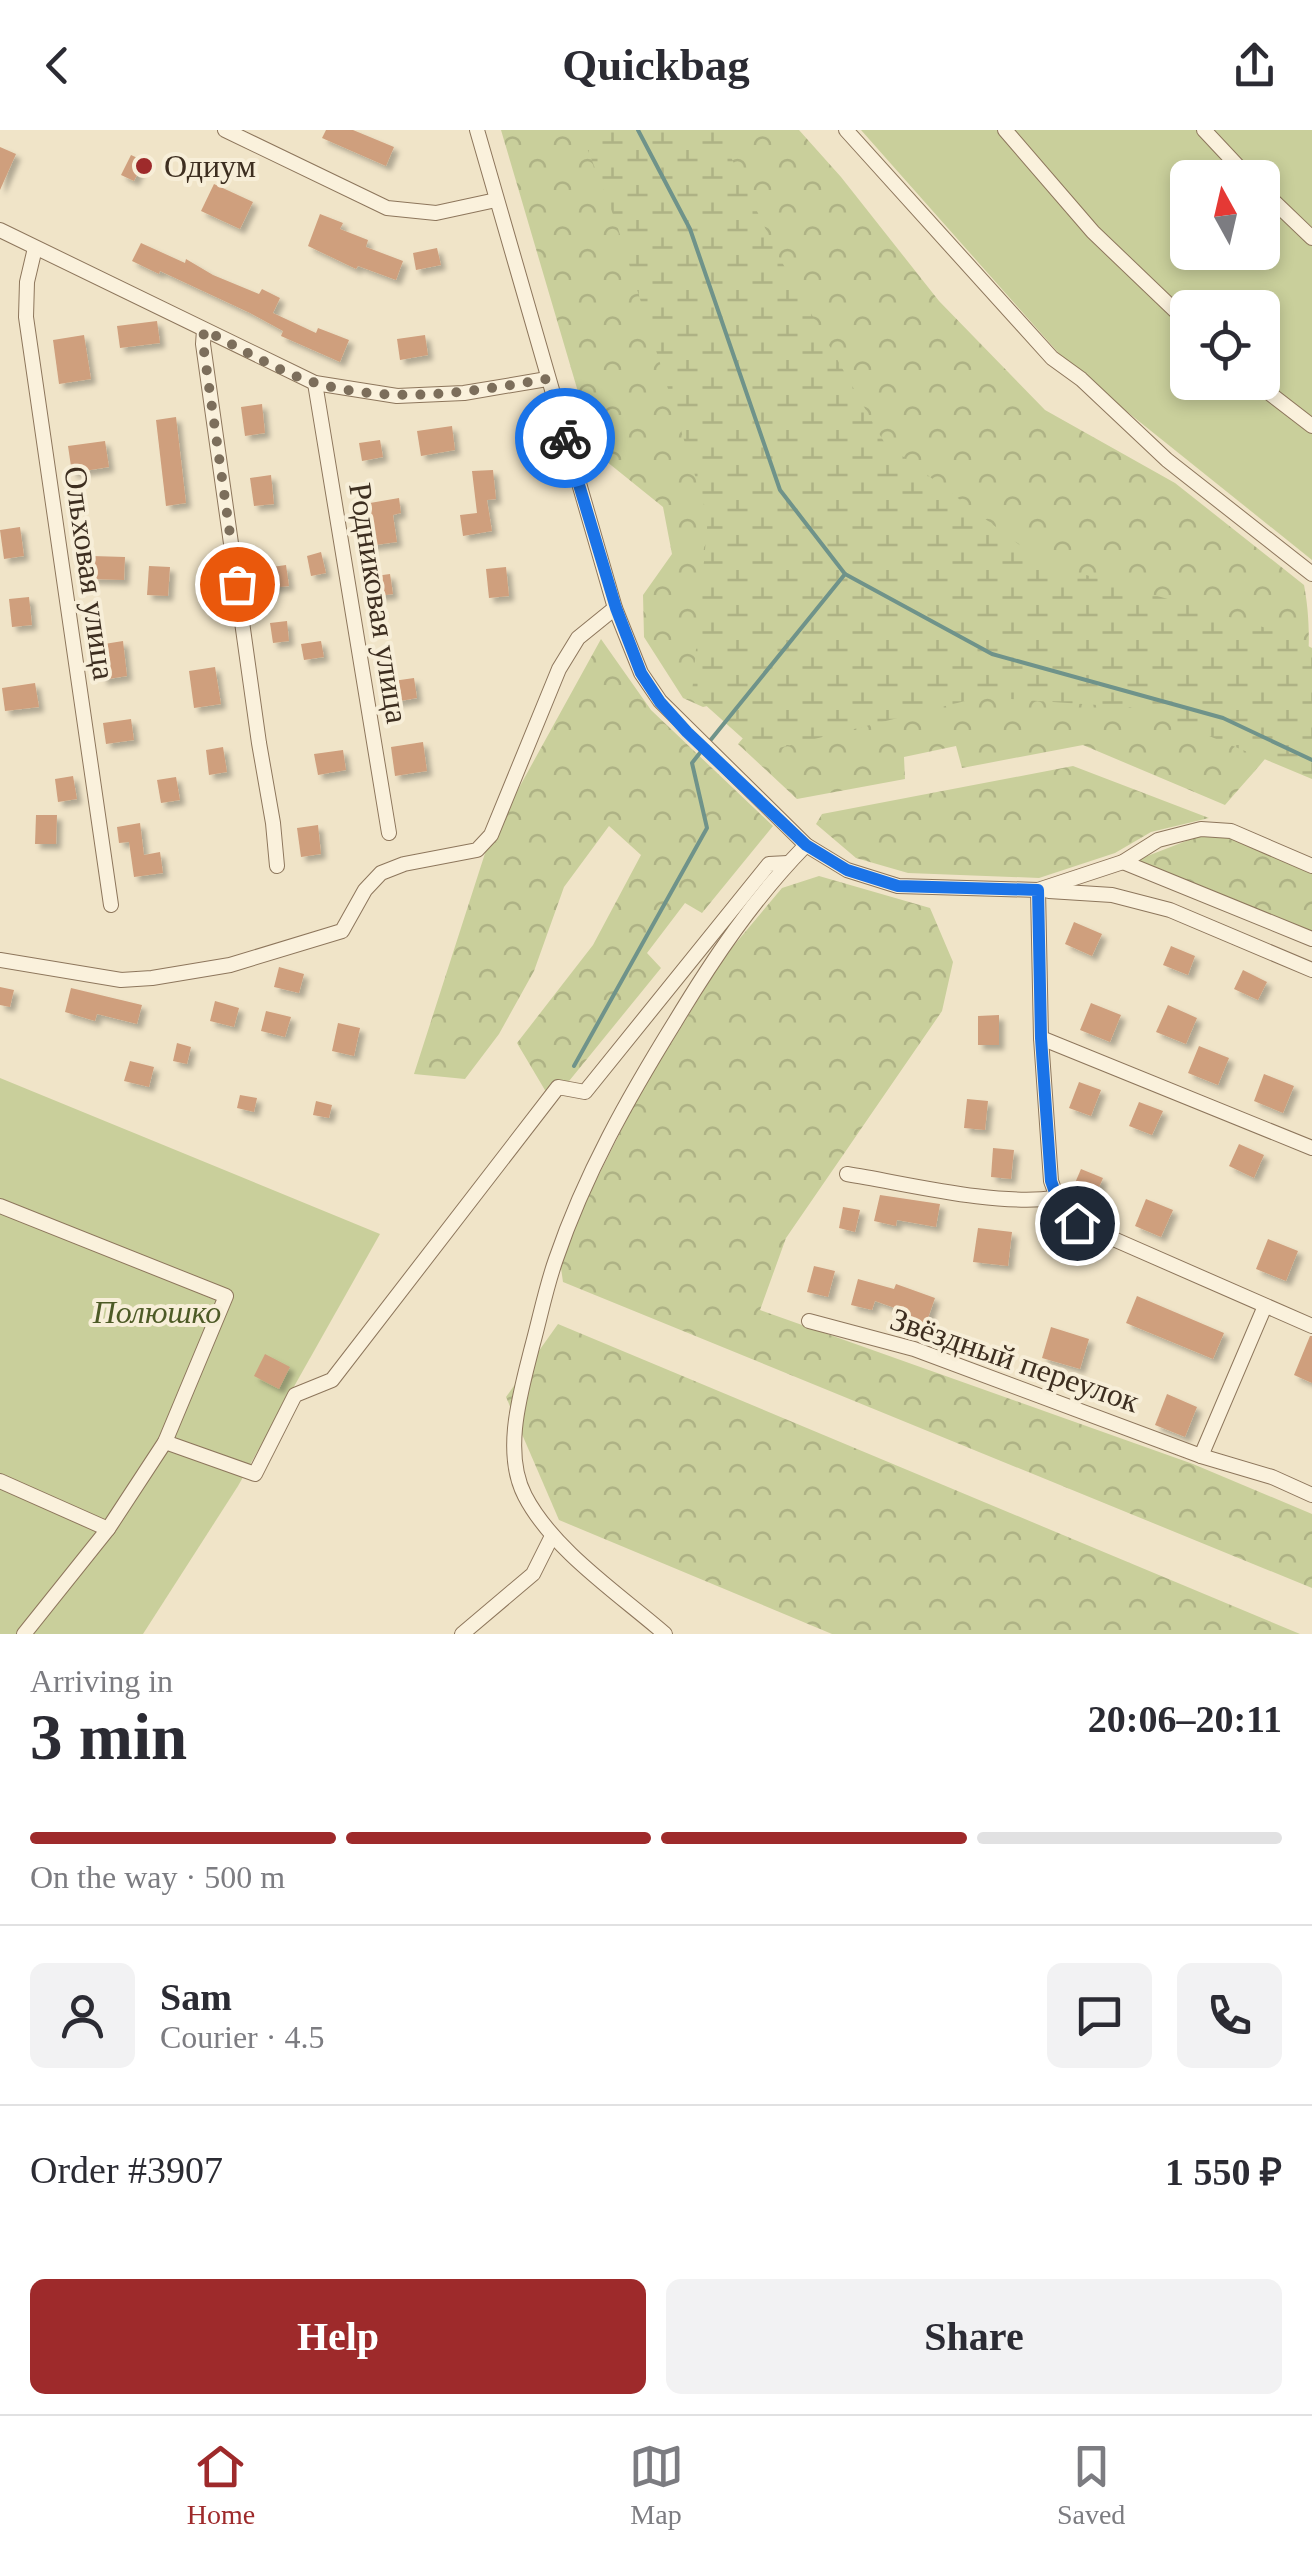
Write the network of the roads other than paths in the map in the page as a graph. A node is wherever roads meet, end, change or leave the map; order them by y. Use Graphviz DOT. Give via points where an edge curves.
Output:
graph roads {
  1 [pos="225,130"];
  2 [pos="477,130"];
  3 [pos="846,130"];
  4 [pos="1004,130"];
  5 [pos="1204,130"];
  6 [pos="1233,160"];
  7 [pos="496,200"];
  8 [pos="1280,207"];
  9 [pos="0,230"];
  10 [pos="1312,238"];
  11 [pos="35,248"];
  12 [pos="1170,306"];
  13 [pos="204,330"];
  14 [pos="547,379"];
  15 [pos="314,383"];
  16 [pos="1279,400"];
  17 [pos="1312,426"];
  18 [pos="1312,574"];
  19 [pos="616,608"];
  20 [pos="389,833"];
  21 [pos="806,845"];
  22 [pos="1123,862"];
  23 [pos="788,863"];
  24 [pos="277,866"];
  25 [pos="1312,866"];
  26 [pos="1038,890"];
  27 [pos="111,905"];
  28 [pos="1312,939"];
  29 [pos="0,960"];
  30 [pos="1312,970"];
  31 [pos="1041,1038"];
  32 [pos="1312,1148"];
  33 [pos="847,1174"];
  34 [pos="1055,1198"];
  35 [pos="0,1206"];
  36 [pos="1265,1306"];
  37 [pos="809,1322"];
  38 [pos="1312,1326"];
  39 [pos="165,1442"];
  40 [pos="1201,1456"];
  41 [pos="0,1480"];
  42 [pos="1312,1495"];
  43 [pos="108,1529"];
  44 [pos="552,1536"];
  45 [pos="24,1634"];
  46 [pos="462,1634"];
  47 [pos="664,1634"];
  1 -- 7 [label="street" via="387,208 436,213"];
  2 -- 7 [label="street"];
  3 -- 18 [label="street" via="1052,358 1166,460"];
  4 -- 12 [label="street" via="1093,232"];
  5 -- 6 [label="street"];
  7 -- 14 [label="street"];
  8 -- 10 [label="street"];
  9 -- 11 [label="street"];
  11 -- 13 [label="street"];
  11 -- 27 [label="street, Ольховая улица" via="26,317"];
  13 -- 15 [label="street"];
  13 -- 24 [label="street"];
  14 -- 15 [label="street" via="397,396"];
  14 -- 19 [label="street"];
  15 -- 20 [label="street, Родниковая улица"];
  16 -- 17 [label="street"];
  19 -- 21 [label="street" via="660,702"];
  19 -- 29 [label="street" via="578,638 559,669 491,835 476,850 381,873 342,931 230,965 152,978 121,980"];
  21 -- 23 [label="street"];
  21 -- 26 [label="street" via="847,870 898,886"];
  22 -- 25 [label="street" via="1158,840 1201,829 1231,832"];
  22 -- 26 [label="street"];
  22 -- 28 [label="street"];
  23 -- 39 [label="street" via="769,864 585,1092 558,1087 332,1380 294,1395 255,1474"];
  23 -- 44 [label="street" via="713,959 620,1111 554,1263 514,1416 523,1493"];
  26 -- 30 [label="street" via="1112,895 1170,910"];
  26 -- 31 [label="street"];
  31 -- 32 [label="street"];
  31 -- 34 [label="street"];
  33 -- 34 [label="street" via="962,1193"];
  34 -- 36 [label="street" via="1077,1223"];
  35 -- 39 [label="street" via="226,1296"];
  36 -- 38 [label="street"];
  36 -- 40 [label="street"];
  37 -- 40 [label="street, Звёздный переулок" via="933,1355"];
  39 -- 43 [label="street"];
  40 -- 42 [label="street, Звёздный переулок"];
  41 -- 43 [label="street"];
  43 -- 45 [label="street"];
  44 -- 46 [label="street" via="533,1574"];
  44 -- 47 [label="street"];
}
